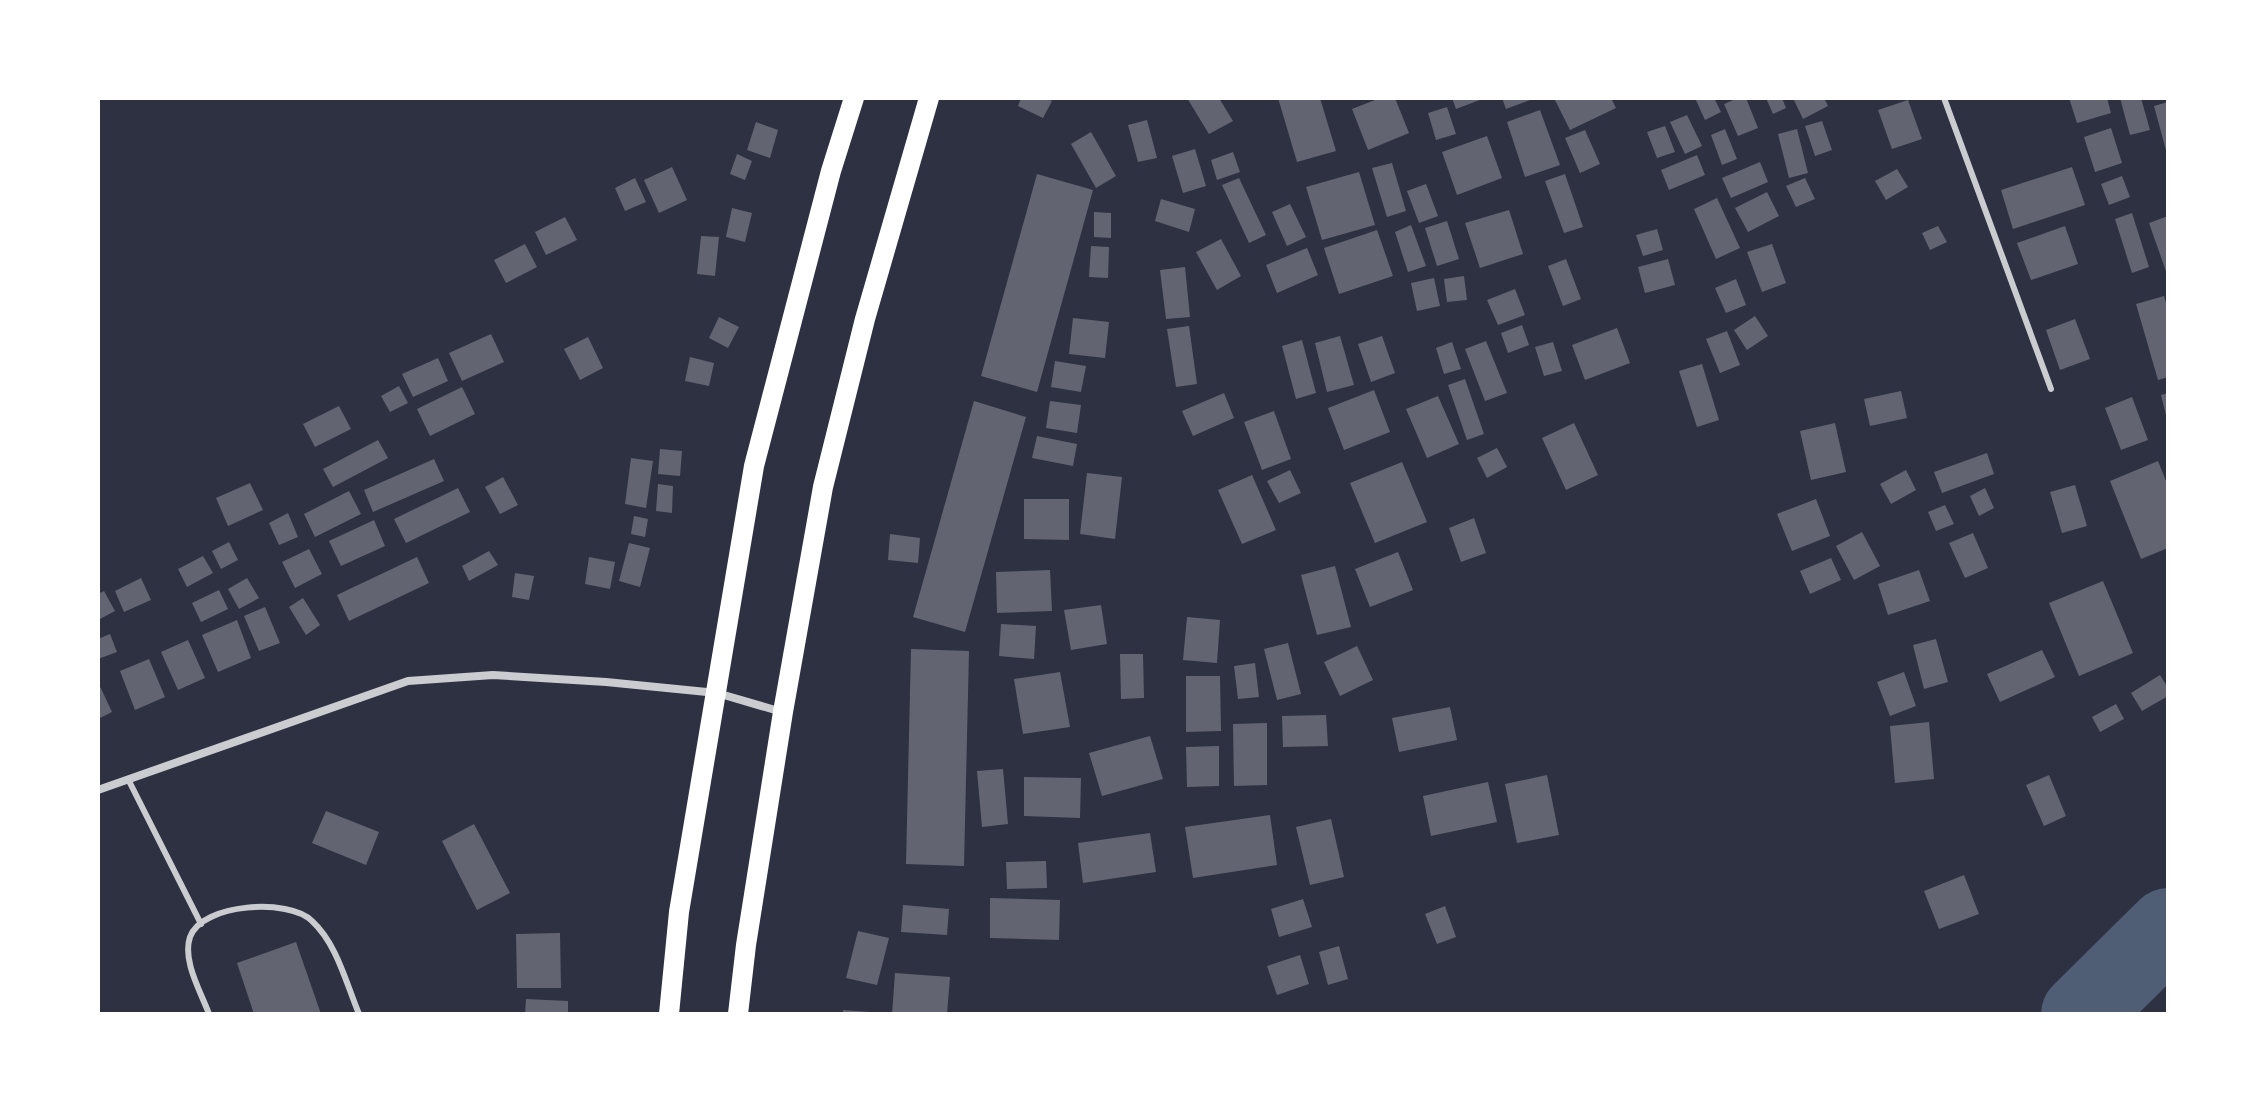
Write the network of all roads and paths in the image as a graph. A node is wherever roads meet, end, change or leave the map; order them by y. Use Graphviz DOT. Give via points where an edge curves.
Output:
graph roads {
  1 [pos="854,98"];
  2 [pos="929,98"];
  3 [pos="1944,98"];
  4 [pos="2051,389"];
  5 [pos="717,693"];
  6 [pos="783,712"];
  7 [pos="128,779"];
  8 [pos="98,790"];
  9 [pos="201,924"];
  10 [pos="209,1014"];
  11 [pos="359,1014"];
  12 [pos="669,1014"];
  13 [pos="738,1014"];
  1 -- 5 [label="main road" via="754,466"];
  2 -- 6 [label="main road" via="823,487"];
  3 -- 4 [label="lane"];
  5 -- 6 [label="street"];
  5 -- 7 [label="street" via="493,675 408,681"];
  5 -- 12 [label="main road" via="679,912"];
  6 -- 13 [label="main road"];
  7 -- 8 [label="street"];
  7 -- 9 [label="lane"];
  9 -- 10 [label="lane" via="190,937 189,962"];
  9 -- 11 [label="lane" via="218,914 267,905 297,910 327,939"];
}
